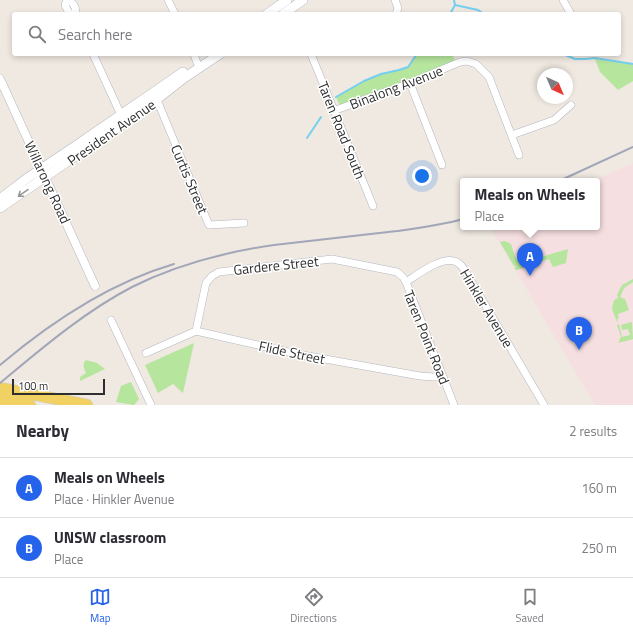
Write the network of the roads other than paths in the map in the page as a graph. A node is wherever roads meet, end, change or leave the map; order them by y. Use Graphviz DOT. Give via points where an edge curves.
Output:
graph roads {
  1 [pos="68,0"];
  2 [pos="168,0"];
  3 [pos="302,0"];
  4 [pos="395,0"];
  5 [pos="563,0"];
  6 [pos="290,5"];
  7 [pos="68,12"];
  8 [pos="76,12"];
  9 [pos="174,12"];
  10 [pos="272,12"];
  11 [pos="397,12"];
  12 [pos="570,12"];
  13 [pos="94,56"];
  14 [pos="217,56"];
  15 [pos="312,56"];
  16 [pos="195,58"];
  17 [pos="0,79"];
  18 [pos="410,83"];
  19 [pos="156,96"];
  20 [pos="571,105"];
  21 [pos="333,111"];
  22 [pos="123,119"];
  23 [pos="512,135"];
  24 [pos="518,155"];
  25 [pos="442,165"];
  26 [pos="43,173"];
  27 [pos="0,199"];
  28 [pos="373,206"];
  29 [pos="0,208"];
  30 [pos="244,223"];
  31 [pos="397,272"];
  32 [pos="406,282"];
  33 [pos="95,286"];
  34 [pos="111,320"];
  35 [pos="196,330"];
  36 [pos="146,353"];
  37 [pos="442,375"];
  38 [pos="0,388"];
  39 [pos="9,399"];
  40 [pos="30,405"];
  41 [pos="87,405"];
  42 [pos="151,405"];
  43 [pos="454,405"];
  44 [pos="544,405"];
  1 -- 7 [label="street" via="65,5"];
  1 -- 8 [label="street" via="73,3"];
  2 -- 9 [label="street"];
  3 -- 6 [label="main road"];
  4 -- 11 [label="street"];
  5 -- 12 [label="street"];
  6 -- 10 [label="main road"];
  13 -- 22 [label="street"];
  14 -- 19 [label="main road, President Avenue"];
  15 -- 21 [label="street, Taren Road South"];
  16 -- 19 [label="main road, President Avenue"];
  17 -- 26 [label="street, Willarong Road"];
  18 -- 21 [label="street, Binalong Avenue"];
  18 -- 23 [label="street, Binalong Avenue" via="460,62 476,64 489,77"];
  18 -- 25 [label="street"];
  19 -- 22 [label="main road, President Avenue"];
  19 -- 30 [label="street, Curtis Street" via="209,225"];
  20 -- 23 [label="street" via="554,120"];
  21 -- 28 [label="street, Taren Road South"];
  22 -- 26 [label="main road, President Avenue"];
  23 -- 24 [label="street, Binalong Avenue"];
  26 -- 27 [label="main road, President Avenue" via="19,183"];
  26 -- 29 [label="main road, President Avenue, one-way"];
  26 -- 33 [label="street, Willarong Road"];
  31 -- 32 [label="street, Taren Point Road"];
  31 -- 35 [label="street, Gardere Street" via="332,259 219,272 206,283"];
  32 -- 37 [label="street, Taren Point Road"];
  32 -- 44 [label="street, Hinkler Avenue" via="439,262 450,260 459,263"];
  34 -- 42 [label="street"];
  35 -- 36 [label="street"];
  35 -- 37 [label="street, Flide Street" via="320,358 420,376"];
  37 -- 43 [label="street, Taren Point Road"];
  38 -- 39 [label="main road"];
  39 -- 40 [label="main road"];
  39 -- 41 [label="main road"];
}
